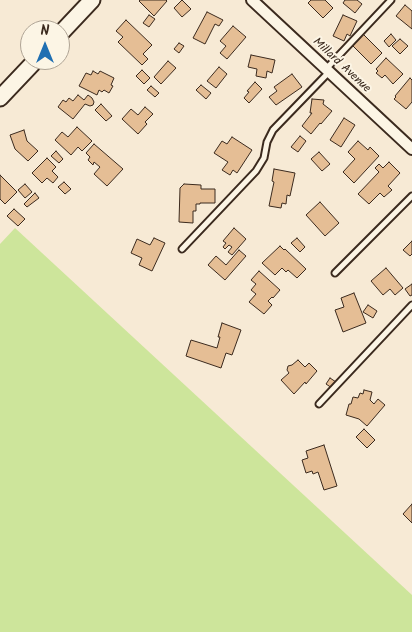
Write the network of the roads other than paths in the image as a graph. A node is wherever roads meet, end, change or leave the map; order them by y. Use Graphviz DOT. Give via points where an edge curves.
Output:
graph roads {
  1 [pos="92,0"];
  2 [pos="391,0"];
  3 [pos="254,1"];
  4 [pos="70,23"];
  5 [pos="27,70"];
  6 [pos="327,70"];
  7 [pos="0,98"];
  8 [pos="412,149"];
  9 [pos="412,196"];
  10 [pos="182,250"];
  11 [pos="335,273"];
  12 [pos="412,305"];
  13 [pos="319,404"];
  1 -- 4 [label="street"];
  2 -- 6 [label="lane"];
  3 -- 6 [label="street, Millard Avenue"];
  5 -- 7 [label="street"];
  6 -- 8 [label="street, Millard Avenue"];
  6 -- 10 [label="lane" via="272,130 264,158 256,171"];
  9 -- 11 [label="lane"];
  12 -- 13 [label="lane"];
}
